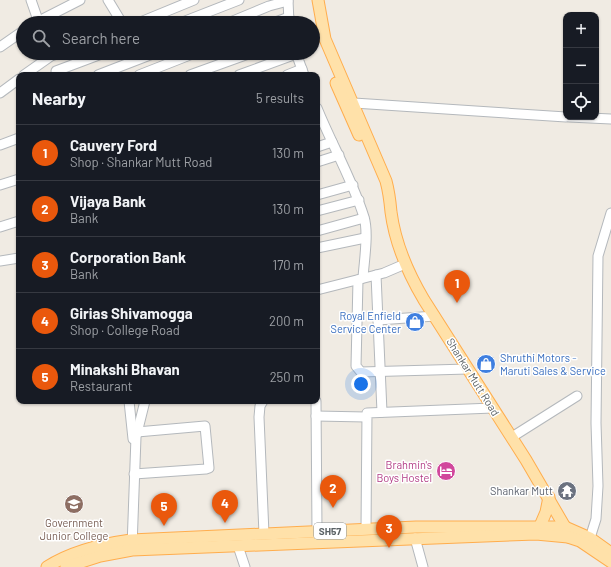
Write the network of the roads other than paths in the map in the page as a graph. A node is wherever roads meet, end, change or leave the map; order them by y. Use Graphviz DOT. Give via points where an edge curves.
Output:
graph roads {
  1 [pos="31,0"];
  2 [pos="80,0"];
  3 [pos="108,0"];
  4 [pos="194,0"];
  5 [pos="239,0"];
  6 [pos="288,0"];
  7 [pos="311,0"];
  8 [pos="318,0"];
  9 [pos="36,16"];
  10 [pos="49,16"];
  11 [pos="118,16"];
  12 [pos="155,16"];
  13 [pos="198,16"];
  14 [pos="245,16"];
  15 [pos="289,16"];
  16 [pos="316,16"];
  17 [pos="317,16"];
  18 [pos="320,26"];
  19 [pos="320,32"];
  20 [pos="16,36"];
  21 [pos="0,47"];
  22 [pos="45,60"];
  23 [pos="54,60"];
  24 [pos="88,60"];
  25 [pos="129,60"];
  26 [pos="138,60"];
  27 [pos="178,60"];
  28 [pos="232,60"];
  29 [pos="280,60"];
  30 [pos="298,60"];
  31 [pos="28,72"];
  32 [pos="57,72"];
  33 [pos="59,72"];
  34 [pos="104,72"];
  35 [pos="142,72"];
  36 [pos="148,72"];
  37 [pos="198,72"];
  38 [pos="247,72"];
  39 [pos="303,72"];
  40 [pos="16,81"];
  41 [pos="0,93"];
  42 [pos="354,103"];
  43 [pos="563,117"];
  44 [pos="599,118"];
  45 [pos="611,119"];
  46 [pos="320,125"];
  47 [pos="16,139"];
  48 [pos="332,142"];
  49 [pos="0,145"];
  50 [pos="320,146"];
  51 [pos="339,155"];
  52 [pos="320,161"];
  53 [pos="16,180"];
  54 [pos="353,185"];
  55 [pos="0,186"];
  56 [pos="320,194"];
  57 [pos="359,200"];
  58 [pos="320,210"];
  59 [pos="391,211"];
  60 [pos="611,213"];
  61 [pos="364,218"];
  62 [pos="16,222"];
  63 [pos="0,227"];
  64 [pos="320,230"];
  65 [pos="365,238"];
  66 [pos="320,247"];
  67 [pos="16,258"];
  68 [pos="0,261"];
  69 [pos="405,264"];
  70 [pos="376,275"];
  71 [pos="360,279"];
  72 [pos="320,289"];
  73 [pos="435,316"];
  74 [pos="378,320"];
  75 [pos="468,369"];
  76 [pos="380,371"];
  77 [pos="577,396"];
  78 [pos="129,404"];
  79 [pos="144,404"];
  80 [pos="261,404"];
  81 [pos="316,404"];
  82 [pos="493,408"];
  83 [pos="382,412"];
  84 [pos="316,416"];
  85 [pos="366,417"];
  86 [pos="137,432"];
  87 [pos="512,437"];
  88 [pos="135,460"];
  89 [pos="134,474"];
  90 [pos="549,497"];
  91 [pos="540,526"];
  92 [pos="366,529"];
  93 [pos="317,531"];
  94 [pos="567,532"];
  95 [pos="264,534"];
  96 [pos="415,538"];
  97 [pos="590,538"];
  98 [pos="131,545"];
  99 [pos="238,546"];
  100 [pos="611,553"];
  101 [pos="611,562"];
  102 [pos="47,567"];
  103 [pos="66,567"];
  104 [pos="245,567"];
  105 [pos="423,567"];
  1 -- 9 [label="street"];
  2 -- 10 [label="street"];
  3 -- 11 [label="street"];
  4 -- 12 [label="street"];
  5 -- 13 [label="street"];
  6 -- 14 [label="street"];
  6 -- 15 [label="street"];
  7 -- 16 [label="main road, Shankar Mutt Road"];
  8 -- 17 [label="main road, Shankar Mutt Road"];
  18 -- 42 [label="main road, Shankar Mutt Road"];
  19 -- 59 [label="main road, Shankar Mutt Road" via="326,59"];
  20 -- 21 [label="street"];
  22 -- 31 [label="street"];
  23 -- 32 [label="street"];
  24 -- 33 [label="street"];
  25 -- 34 [label="street"];
  26 -- 35 [label="street"];
  27 -- 36 [label="street"];
  28 -- 37 [label="street"];
  29 -- 38 [label="street"];
  30 -- 39 [label="street"];
  40 -- 41 [label="street"];
  42 -- 43 [label="street"];
  42 -- 59 [label="main road, Shankar Mutt Road" via="386,181 391,198"];
  44 -- 45 [label="street"];
  46 -- 48 [label="street"];
  47 -- 49 [label="street"];
  48 -- 50 [label="street"];
  48 -- 51 [label="street"];
  51 -- 52 [label="street"];
  51 -- 54 [label="street"];
  53 -- 55 [label="street"];
  54 -- 56 [label="street"];
  54 -- 57 [label="street"];
  57 -- 58 [label="street"];
  57 -- 61 [label="street"];
  59 -- 69 [label="main road, Shankar Mutt Road"];
  60 -- 97 [label="street" via="598,256 598,486 596,519"];
  61 -- 64 [label="street"];
  61 -- 65 [label="street"];
  62 -- 63 [label="street"];
  65 -- 66 [label="street"];
  65 -- 71 [label="street"];
  67 -- 68 [label="street"];
  69 -- 70 [label="street"];
  69 -- 73 [label="main road, Shankar Mutt Road"];
  70 -- 71 [label="street"];
  70 -- 74 [label="street"];
  71 -- 72 [label="street"];
  71 -- 76 [label="street" via="356,366 361,372"];
  73 -- 74 [label="street"];
  73 -- 75 [label="main road, Shankar Mutt Road"];
  74 -- 76 [label="street"];
  75 -- 76 [label="street"];
  75 -- 82 [label="main road, Shankar Mutt Road"];
  76 -- 83 [label="street"];
  77 -- 87 [label="street"];
  78 -- 88 [label="street"];
  79 -- 86 [label="street"];
  80 -- 95 [label="street" via="259,417"];
  81 -- 84 [label="street"];
  82 -- 83 [label="street"];
  82 -- 87 [label="main road, Shankar Mutt Road"];
  83 -- 85 [label="street" via="370,412"];
  84 -- 85 [label="street"];
  84 -- 93 [label="street"];
  85 -- 92 [label="street"];
  86 -- 88 [label="street"];
  86 -- 89 [label="street" via="204,426 209,468"];
  87 -- 90 [label="main road, Shankar Mutt Road"];
  88 -- 89 [label="street"];
  89 -- 98 [label="street"];
  90 -- 91 [label="main road"];
  90 -- 94 [label="main road, Shankar Mutt Road"];
  91 -- 92 [label="main road, SH57"];
  91 -- 94 [label="main road, SH57"];
  92 -- 93 [label="main road, SH57"];
  93 -- 95 [label="main road, SH57"];
  94 -- 96 [label="main road, SH57"];
  94 -- 97 [label="main road, SH57"];
  94 -- 101 [label="main road, SH57"];
  95 -- 98 [label="main road, SH57"];
  96 -- 99 [label="main road, SH57"];
  96 -- 105 [label="street"];
  97 -- 100 [label="main road, SH57"];
  98 -- 99 [label="main road, SH57"];
  98 -- 102 [label="main road, SH57" via="115,542 64,556"];
  98 -- 103 [label="main road, SH57"];
  99 -- 104 [label="street"];
}
